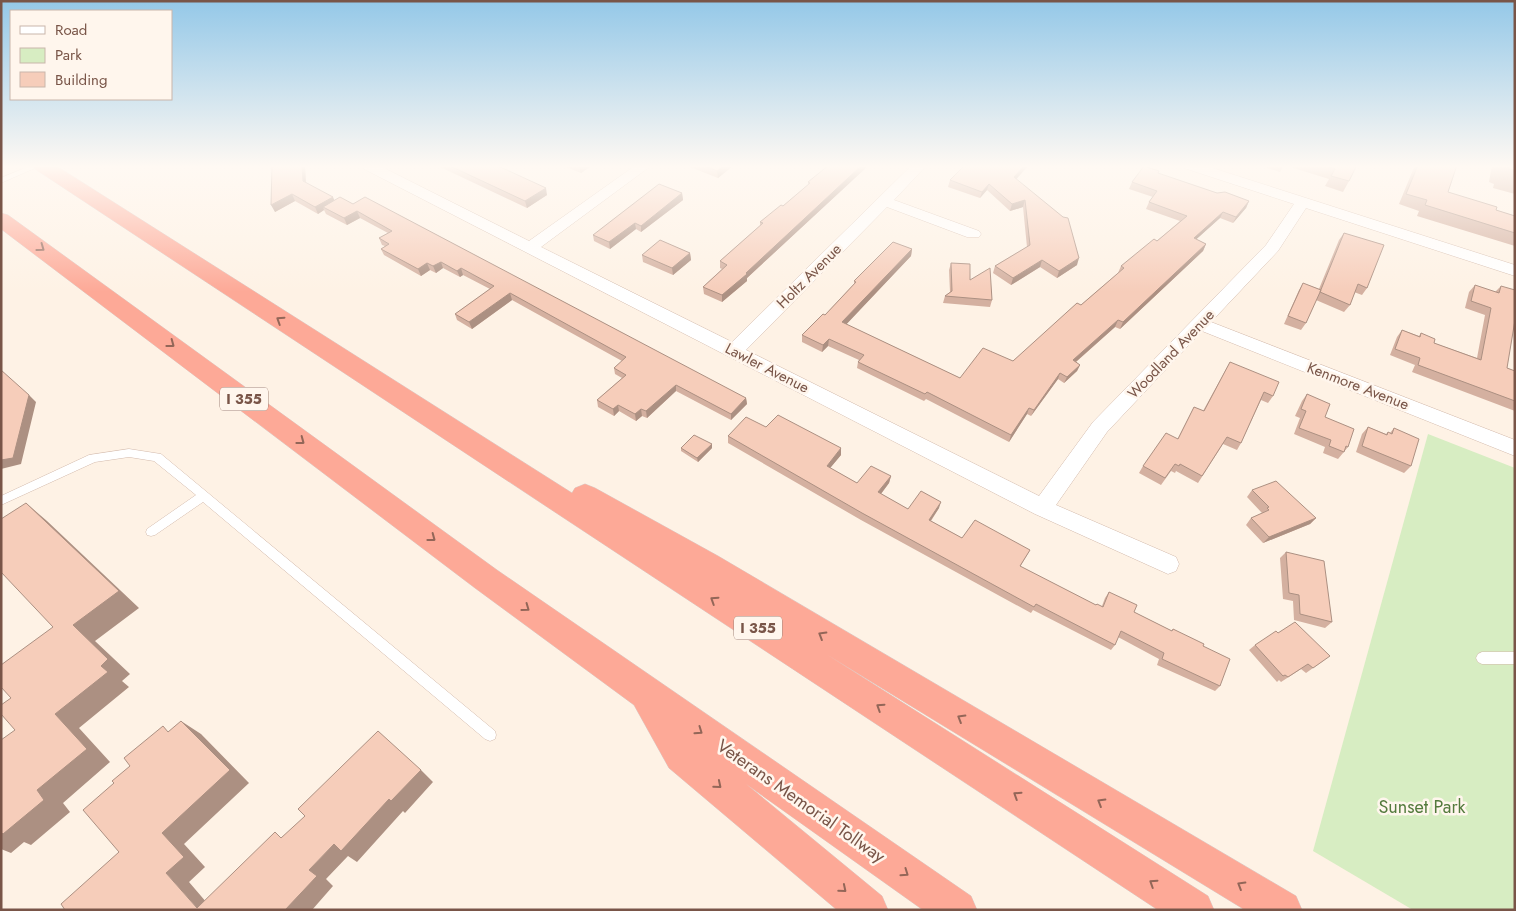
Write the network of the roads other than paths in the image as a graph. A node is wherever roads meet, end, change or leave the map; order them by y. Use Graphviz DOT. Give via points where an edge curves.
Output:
graph roads {
  1 [pos="108,208"];
  2 [pos="451,208"];
  3 [pos="585,208"];
  4 [pos="877,208"];
  5 [pos="902,208"];
  6 [pos="1299,208"];
  7 [pos="1320,208"];
  8 [pos="1,219"];
  9 [pos="973,234"];
  10 [pos="529,248"];
  11 [pos="1515,271"];
  12 [pos="1200,324"];
  13 [pos="321,346"];
  14 [pos="734,351"];
  15 [pos="1515,448"];
  16 [pos="203,496"];
  17 [pos="1,501"];
  18 [pos="1042,508"];
  19 [pos="151,532"];
  20 [pos="1168,564"];
  21 [pos="1482,658"];
  22 [pos="1515,658"];
  23 [pos="645,693"];
  24 [pos="490,735"];
  25 [pos="868,910"];
  26 [pos="957,910"];
  27 [pos="1194,910"];
  28 [pos="1282,910"];
  13 -- 1 [label="highway, I 355, one-way"];
  2 -- 10 [label="street, Lawler Avenue"];
  3 -- 10 [label="street"];
  4 -- 14 [label="street, Holtz Avenue"];
  5 -- 9 [label="street"];
  6 -- 12 [label="street, Woodland Avenue" via="1272,248"];
  7 -- 11 [label="street"];
  8 -- 23 [label="highway, I 355, one-way"];
  10 -- 14 [label="street, Lawler Avenue"];
  12 -- 15 [label="street, Kenmore Avenue"];
  12 -- 18 [label="street, Woodland Avenue" via="1100,426"];
  27 -- 13 [label="highway, I 355, one-way"];
  28 -- 13 [label="highway, one-way" via="707,565 556,480 402,386"];
  14 -- 18 [label="street, Lawler Avenue"];
  16 -- 17 [label="lane" via="156,457 129,453 93,458"];
  16 -- 19 [label="lane"];
  16 -- 24 [label="lane"];
  18 -- 20 [label="street, Lawler Avenue"];
  21 -- 22 [label="lane"];
  23 -- 25 [label="highway, one-way" via="682,755"];
  23 -- 26 [label="highway, Veterans Memorial Tollway / I 355, one-way"];
}
